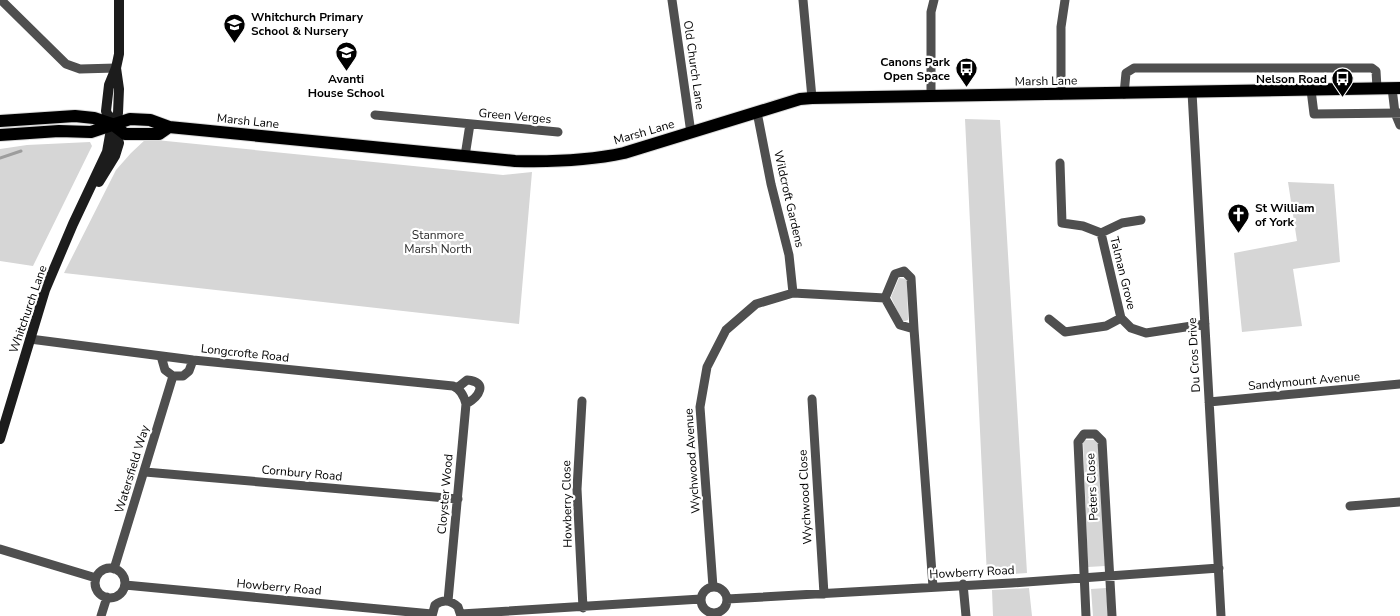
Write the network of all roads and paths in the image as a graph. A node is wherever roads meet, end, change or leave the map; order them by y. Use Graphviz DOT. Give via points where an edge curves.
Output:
graph roads {
  1 [pos="1,0"];
  2 [pos="119,0"];
  3 [pos="672,0"];
  4 [pos="802,0"];
  5 [pos="934,0"];
  6 [pos="1065,0"];
  7 [pos="116,68"];
  8 [pos="1377,88"];
  9 [pos="1396,88"];
  10 [pos="1311,90"];
  11 [pos="1192,92"];
  12 [pos="1124,94"];
  13 [pos="930,95"];
  14 [pos="1061,95"];
  15 [pos="812,98"];
  16 [pos="757,112"];
  17 [pos="1397,113"];
  18 [pos="375,115"];
  19 [pos="0,121"];
  20 [pos="112,124"];
  21 [pos="470,124"];
  22 [pos="1400,125"];
  23 [pos="558,132"];
  24 [pos="691,133"];
  25 [pos="0,136"];
  26 [pos="465,156"];
  27 [pos="1060,163"];
  28 [pos="1141,220"];
  29 [pos="1101,233"];
  30 [pos="793,293"];
  31 [pos="885,298"];
  32 [pos="1121,318"];
  33 [pos="1049,319"];
  34 [pos="1205,324"];
  35 [pos="914,329"];
  36 [pos="30,339"];
  37 [pos="161,356"];
  38 [pos="193,360"];
  39 [pos="173,376"];
  40 [pos="1400,384"];
  41 [pos="457,388"];
  42 [pos="812,399"];
  43 [pos="582,400"];
  44 [pos="1209,402"];
  45 [pos="466,404"];
  46 [pos="0,439"];
  47 [pos="144,472"];
  48 [pos="458,499"];
  49 [pos="1400,502"];
  50 [pos="1350,506"];
  51 [pos="0,549"];
  52 [pos="1219,568"];
  53 [pos="114,569"];
  54 [pos="1110,576"];
  55 [pos="96,578"];
  56 [pos="1083,578"];
  57 [pos="963,584"];
  58 [pos="124,585"];
  59 [pos="713,587"];
  60 [pos="932,587"];
  61 [pos="824,594"];
  62 [pos="107,598"];
  63 [pos="727,598"];
  64 [pos="701,599"];
  65 [pos="448,601"];
  66 [pos="583,608"];
  67 [pos="432,615"];
  68 [pos="461,615"];
  69 [pos="101,616"];
  70 [pos="966,616"];
  71 [pos="1086,616"];
  72 [pos="1112,616"];
  73 [pos="1221,616"];
  1 -- 7 [label="street" via="66,64 80,69"];
  2 -- 7 [label="main road, Whitchurch Lane"];
  3 -- 24 [label="street, Old Church Lane"];
  4 -- 15 [label="street"];
  5 -- 13 [label="street"];
  6 -- 14 [label="street" via="1061,27"];
  7 -- 20 [label="main road, Whitchurch Lane" via="119,102"];
  8 -- 9 [label="main road, Marsh Lane"];
  8 -- 10 [label="main road, Marsh Lane"];
  8 -- 12 [label="street" via="1376,71 1372,68 1134,68 1126,73"];
  9 -- 17 [label="street"];
  10 -- 11 [label="main road, Marsh Lane"];
  10 -- 17 [label="street" via="1314,114"];
  11 -- 12 [label="main road, Marsh Lane"];
  11 -- 34 [label="street, Du Cros Drive"];
  12 -- 14 [label="main road, Marsh Lane"];
  13 -- 14 [label="main road, Marsh Lane"];
  13 -- 15 [label="main road, Marsh Lane"];
  15 -- 16 [label="main road, Marsh Lane"];
  16 -- 24 [label="main road, Marsh Lane"];
  16 -- 30 [label="street, Wildcroft Gardens" via="789,254"];
  17 -- 22 [label="street"];
  18 -- 21 [label="street, Green Verges"];
  19 -- 20 [label="main road" via="75,116"];
  20 -- 25 [label="main road, Marsh Lane" via="91,132"];
  20 -- 26 [label="main road, Marsh Lane" via="130,119 150,120 169,127"];
  20 -- 36 [label="main road, Whitchurch Lane" via="106,152 45,290"];
  21 -- 23 [label="street, Green Verges"];
  21 -- 26 [label="street, Green Verges"];
  24 -- 26 [label="main road, Marsh Lane" via="624,153 587,159 548,162"];
  27 -- 29 [label="street, Talman Grove" via="1062,223"];
  28 -- 29 [label="street, Talman Grove" via="1122,223"];
  29 -- 32 [label="street, Talman Grove"];
  30 -- 31 [label="street, Wychwood Avenue"];
  30 -- 59 [label="street, Wychwood Avenue" via="756,304 726,330 707,367 700,407"];
  31 -- 35 [label="street" via="900,326"];
  31 -- 35 [label="street" via="895,274 904,270 911,278"];
  32 -- 33 [label="street, Talman Grove" via="1106,326 1065,332"];
  32 -- 34 [label="street, Talman Grove" via="1131,328 1146,333"];
  34 -- 44 [label="street, Du Cros Drive"];
  35 -- 60 [label="street"];
  36 -- 37 [label="street, Longcrofte Road"];
  36 -- 46 [label="main road, Whitchurch Lane"];
  37 -- 38 [label="street, Longcrofte Road"];
  37 -- 39 [label="street" via="165,370"];
  38 -- 39 [label="street" via="190,371 183,376"];
  38 -- 41 [label="street, Longcrofte Road"];
  39 -- 47 [label="street, Watersfield Way"];
  40 -- 44 [label="street, Sandymount Avenue"];
  41 -- 45 [label="street"];
  41 -- 45 [label="street, Longcrofte Road" via="467,380 479,386 475,400"];
  42 -- 61 [label="street, Wychwood Close"];
  43 -- 66 [label="street, Howberry Close" via="577,489"];
  44 -- 52 [label="street, Du Cros Drive"];
  45 -- 48 [label="street, Cloyster Wood"];
  47 -- 48 [label="street, Cornbury Road"];
  47 -- 53 [label="street, Watersfield Way"];
  48 -- 65 [label="street, Cloyster Wood"];
  49 -- 50 [label="street"];
  51 -- 55 [label="street"];
  52 -- 54 [label="street, Howberry Road"];
  52 -- 73 [label="street, Du Cros Drive"];
  53 -- 55 [label="street" via="101,571"];
  53 -- 58 [label="street" via="123,576"];
  54 -- 56 [label="street, Howberry Road"];
  54 -- 56 [label="street, Peters Close" via="1102,441 1095,434 1084,434 1078,442"];
  54 -- 72 [label="street, Peters Close"];
  55 -- 62 [label="street" via="98,592"];
  56 -- 57 [label="street, Howberry Road"];
  56 -- 71 [label="street, Peters Close"];
  57 -- 60 [label="street, Howberry Road"];
  57 -- 70 [label="street"];
  58 -- 62 [label="street" via="117,596"];
  58 -- 67 [label="street, Howberry Road"];
  59 -- 63 [label="street" via="724,592"];
  59 -- 64 [label="street" via="706,590"];
  60 -- 61 [label="street, Howberry Road"];
  61 -- 63 [label="street, Howberry Road"];
  62 -- 69 [label="street"];
  63 -- 64 [label="street" via="722,610 714,613 703,607"];
  64 -- 66 [label="street"];
  65 -- 67 [label="street" via="435,605"];
  65 -- 68 [label="street" via="458,607"];
  66 -- 68 [label="street"];
}
